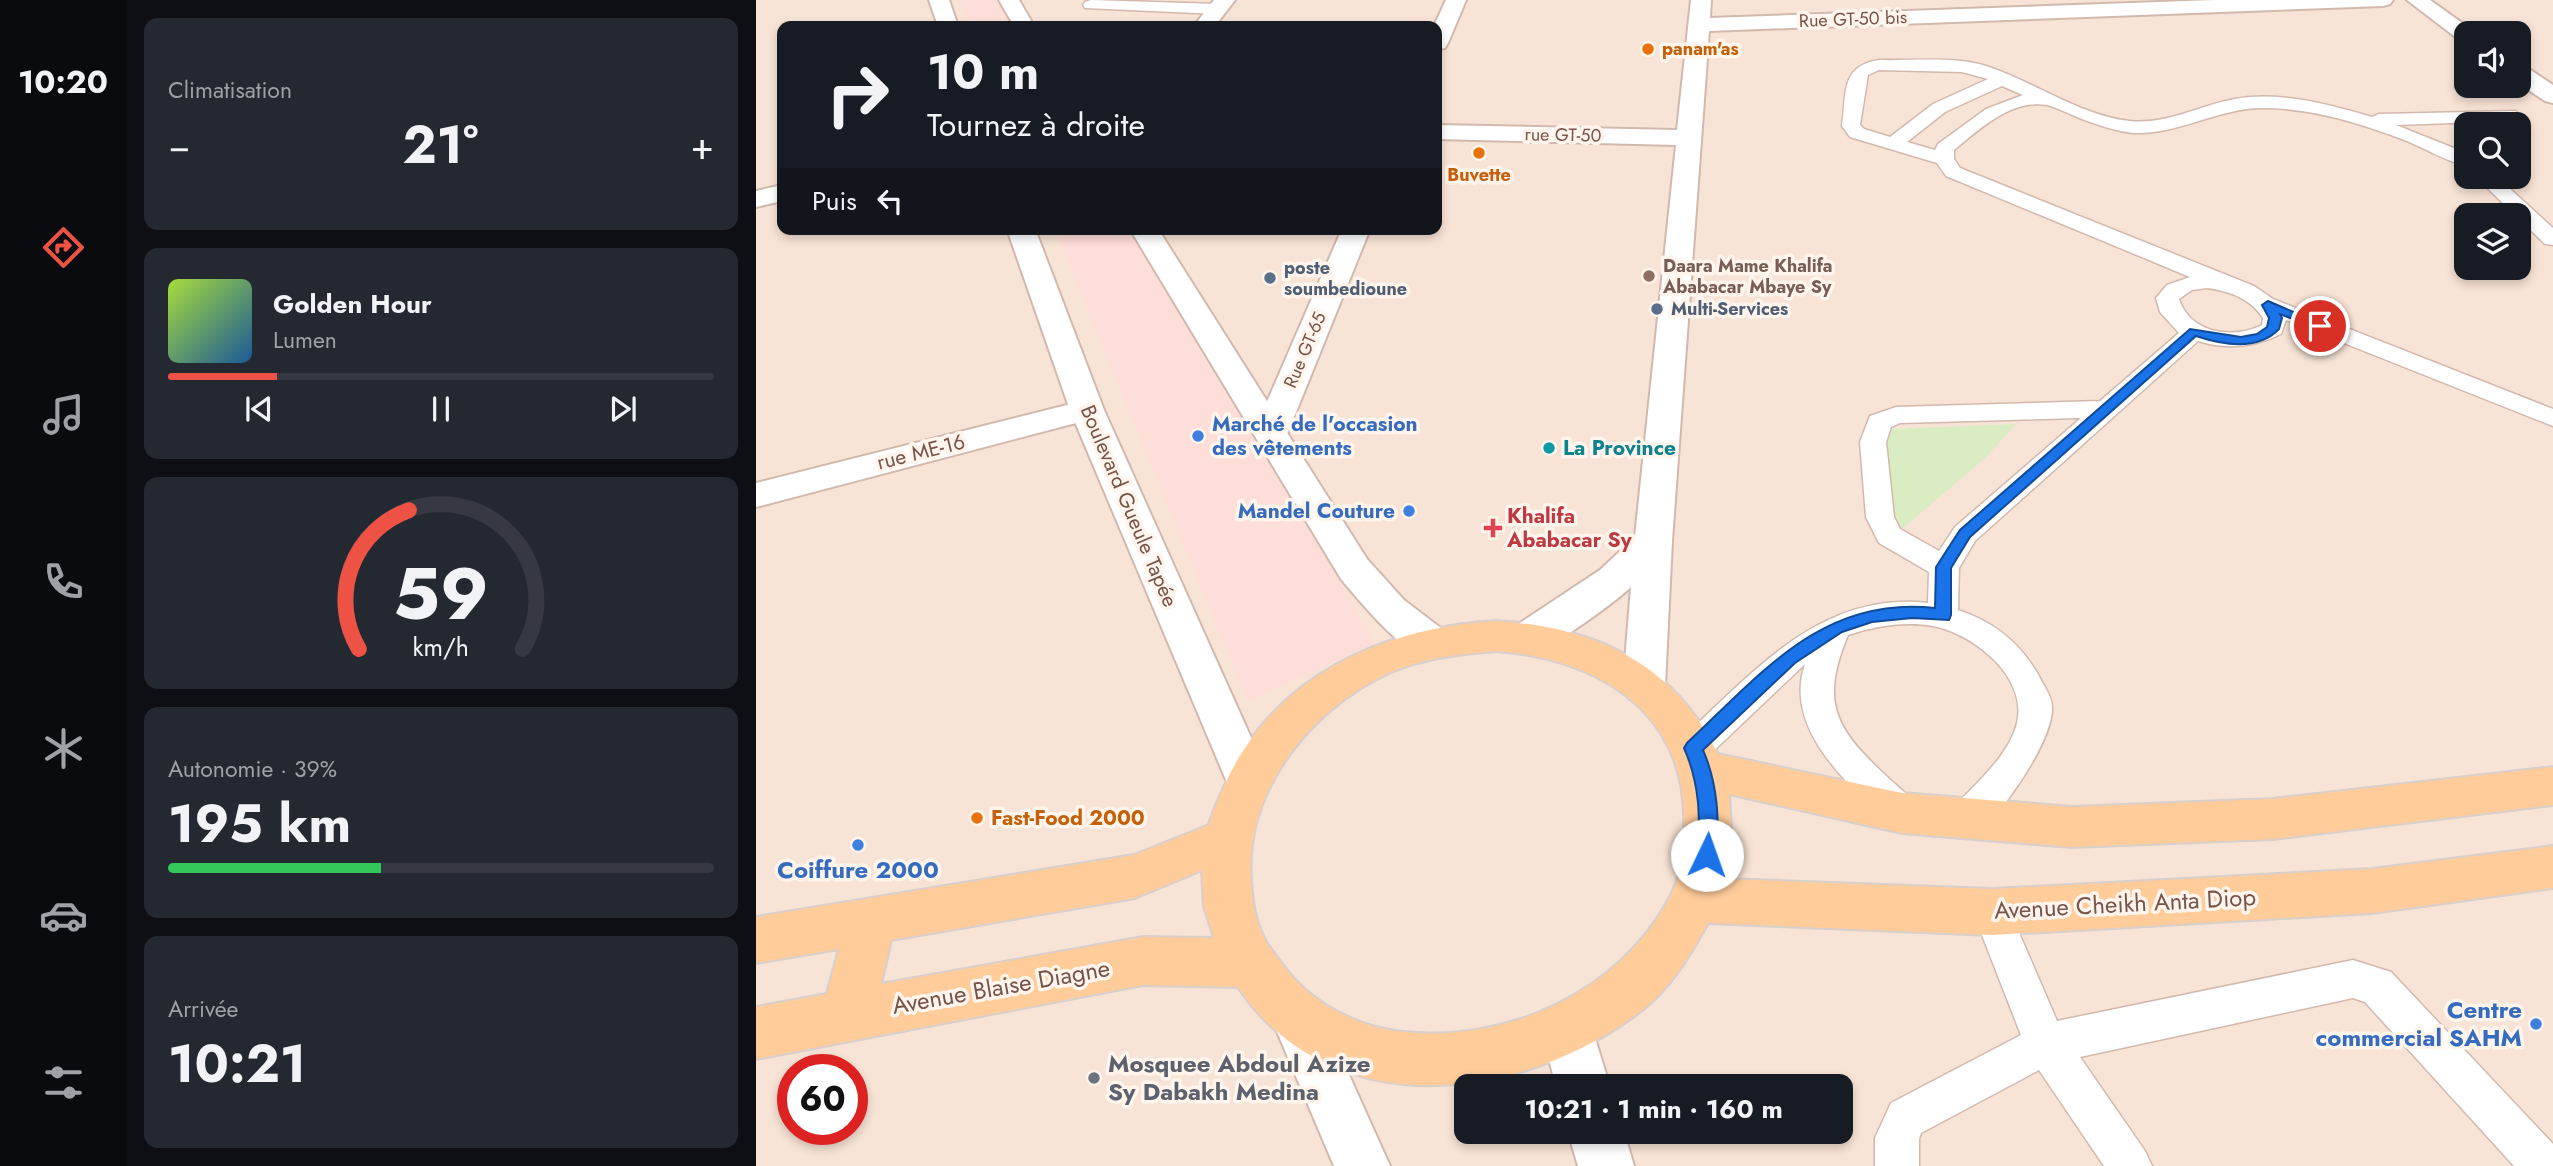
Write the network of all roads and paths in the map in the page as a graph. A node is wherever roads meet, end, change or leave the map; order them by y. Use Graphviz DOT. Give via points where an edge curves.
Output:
graph roads {
  1 [pos="939,0"];
  2 [pos="1009,0"];
  3 [pos="1456,0"];
  4 [pos="2383,0"];
  5 [pos="2417,0"];
  6 [pos="1222,4"];
  7 [pos="2185,4"];
  8 [pos="1091,5"];
  9 [pos="1949,8"];
  10 [pos="1701,13"];
  11 [pos="946,21"];
  12 [pos="1021,21"];
  13 [pos="1208,21"];
  14 [pos="2454,26"];
  15 [pos="1442,32"];
  16 [pos="2001,80"];
  17 [pos="2531,81"];
  18 [pos="2553,96"];
  19 [pos="2048,100"];
  20 [pos="2454,117"];
  21 [pos="2361,121"];
  22 [pos="1442,132"];
  23 [pos="1689,138"];
  24 [pos="1891,145"];
  25 [pos="2454,156"];
  26 [pos="1944,159"];
  27 [pos="2499,189"];
  28 [pos="777,194"];
  29 [pos="756,198"];
  30 [pos="1023,235"];
  31 [pos="1148,235"];
  32 [pos="1353,235"];
  33 [pos="2553,239"];
  34 [pos="2228,284"];
  35 [pos="2268,305"];
  36 [pos="2194,331"];
  37 [pos="2106,409"];
  38 [pos="1087,410"];
  39 [pos="2553,418"];
  40 [pos="1271,432"];
  41 [pos="756,495"];
  42 [pos="1653,541"];
  43 [pos="1944,567"];
  44 [pos="1943,615"];
  45 [pos="1836,627"];
  46 [pos="1528,638"];
  47 [pos="1432,643"];
  48 [pos="1644,686"];
  49 [pos="1698,759"];
  50 [pos="1248,779"];
  51 [pos="2553,786"];
  52 [pos="1902,813"];
  53 [pos="1966,820"];
  54 [pos="1227,839"];
  55 [pos="2553,867"];
  56 [pos="1695,900"];
  57 [pos="1992,912"];
  58 [pos="870,922"];
  59 [pos="756,940"];
  60 [pos="1249,963"];
  61 [pos="848,1015"];
  62 [pos="1296,1015"];
  63 [pos="1567,1030"];
  64 [pos="756,1033"];
  65 [pos="2046,1044"];
  66 [pos="1579,1074"];
  67 [pos="1600,1144"];
  68 [pos="1362,1166"];
  69 [pos="1606,1166"];
  70 [pos="1898,1166"];
  71 [pos="2130,1166"];
  72 [pos="2544,1166"];
  1 -- 11 [label="street"];
  2 -- 12 [label="street"];
  3 -- 15 [label="street"];
  4 -- 7 [label="street, Rue GT-50 bis"];
  5 -- 14 [label="street"];
  6 -- 8 [label="lane"];
  6 -- 13 [label="street"];
  7 -- 9 [label="street, Rue GT-50 bis"];
  9 -- 10 [label="street, Rue GT-50 bis"];
  10 -- 23 [label="street"];
  16 -- 19 [label="lane"];
  16 -- 24 [label="lane" via="1939,108"];
  16 -- 24 [label="lane" via="1962,67 1866,67 1858,74 1852,126 1857,133"];
  17 -- 18 [label="street"];
  19 -- 21 [label="lane" via="2134,128 2268,101 2297,103"];
  19 -- 26 [label="lane" via="2008,104 1945,148"];
  20 -- 21 [label="lane"];
  21 -- 25 [label="lane"];
  22 -- 23 [label="street, rue GT-50"];
  23 -- 42 [label="street"];
  24 -- 26 [label="lane"];
  26 -- 34 [label="lane" via="1953,172"];
  27 -- 33 [label="lane"];
  28 -- 29 [label="street"];
  30 -- 38 [label="street, Boulevard Gueule Tapée"];
  31 -- 40 [label="street"];
  32 -- 40 [label="street, Rue GT-65"];
  34 -- 35 [label="lane"];
  34 -- 36 [label="lane" via="2207,281 2173,289 2167,298 2168,309"];
  35 -- 36 [label="lane" via="2275,318 2273,329 2260,337 2229,340"];
  35 -- 39 [label="lane"];
  36 -- 37 [label="lane"];
  37 -- 43 [label="lane" via="1965,534"];
  37 -- 43 [label="lane" via="1896,415 1879,422 1873,442 1880,517 1889,536"];
  38 -- 41 [label="street, rue ME-16"];
  38 -- 50 [label="street, Boulevard Gueule Tapée"];
  40 -- 47 [label="street" via="1354,569 1390,610"];
  42 -- 46 [label="street" via="1614,580"];
  42 -- 48 [label="street"];
  43 -- 44 [label="lane"];
  44 -- 45 [label="lane" via="1871,615"];
  44 -- 53 [label="lane" via="2003,649 2020,667 2036,706 2027,743"];
  45 -- 49 [label="lane" via="1789,658"];
  45 -- 52 [label="lane" via="1818,671 1818,714 1832,742"];
  46 -- 47 [label="main road" via="1464,637"];
  46 -- 48 [label="main road" via="1590,654"];
  47 -- 50 [label="main road" via="1394,654 1325,691 1295,716"];
  48 -- 49 [label="main road" via="1664,704"];
  49 -- 52 [label="main road"];
  49 -- 56 [label="main road" via="1710,810 1707,855"];
  50 -- 54 [label="main road"];
  51 -- 53 [label="main road" via="2273,819 2072,827"];
  52 -- 53 [label="main road"];
  54 -- 58 [label="main road" via="1135,876"];
  54 -- 60 [label="main road" via="1227,902"];
  55 -- 57 [label="main road, Avenue Cheikh Anta Diop" via="2372,891"];
  56 -- 57 [label="main road, Avenue Cheikh Anta Diop"];
  56 -- 63 [label="main road" via="1646,974 1610,1005"];
  57 -- 65 [label="lane"];
  58 -- 59 [label="main road"];
  58 -- 61 [label="main road"];
  60 -- 61 [label="main road, Avenue Blaise Diagne" via="1143,961"];
  60 -- 62 [label="main road"];
  61 -- 64 [label="main road, Avenue Blaise Diagne"];
  62 -- 63 [label="main road" via="1364,1051 1404,1059 1487,1057"];
  62 -- 68 [label="street"];
  63 -- 66 [label="street"];
  65 -- 70 [label="lane" via="1906,1118 1897,1138"];
  65 -- 71 [label="lane"];
  65 -- 72 [label="lane" via="2353,979 2376,986"];
  67 -- 69 [label="street"];
}
